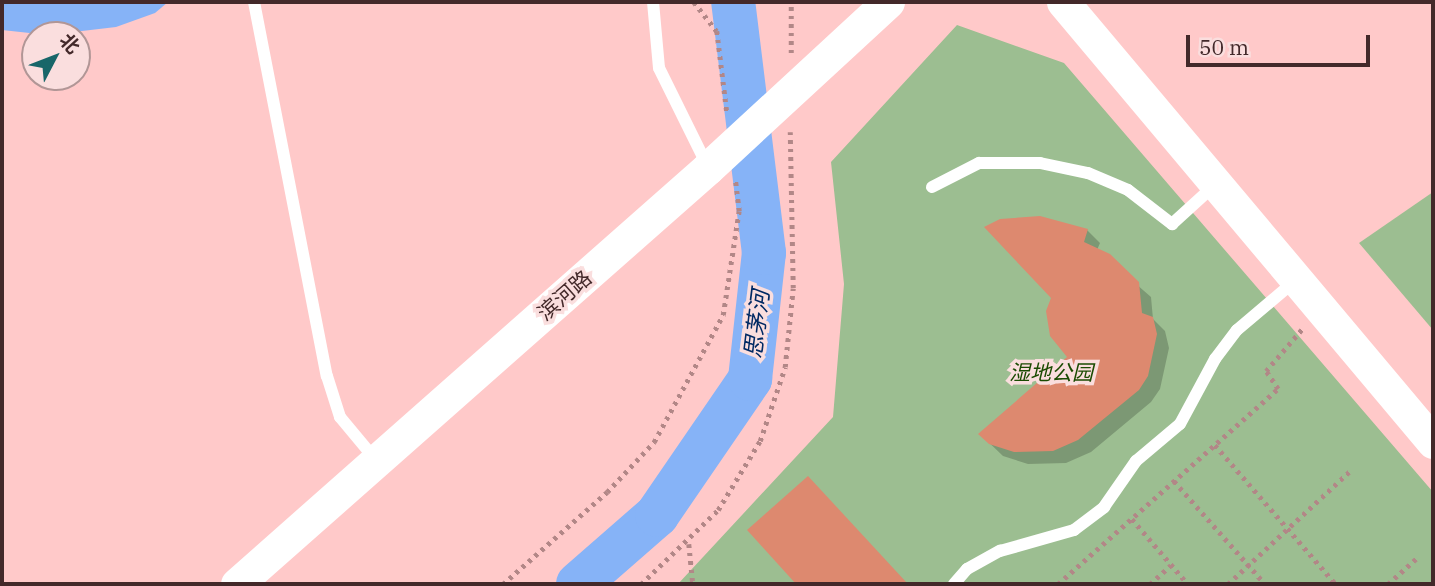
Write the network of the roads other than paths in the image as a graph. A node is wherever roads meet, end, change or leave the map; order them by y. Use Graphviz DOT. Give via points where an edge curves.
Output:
graph roads {
  1 [pos="254,2"];
  2 [pos="653,2"];
  3 [pos="888,2"];
  4 [pos="1063,2"];
  5 [pos="720,165"];
  6 [pos="1216,184"];
  7 [pos="932,187"];
  8 [pos="1296,280"];
  9 [pos="1433,442"];
  10 [pos="376,460"];
  11 [pos="237,584"];
  12 [pos="954,584"];
  1 -- 10 [label="lane" via="327,376 340,416"];
  2 -- 5 [label="lane" via="659,68"];
  3 -- 5 [label="street, 滨河路"];
  4 -- 6 [label="street"];
  5 -- 10 [label="street, 滨河路"];
  6 -- 7 [label="lane" via="1171,223 1128,190 1088,173 1040,163 979,163"];
  6 -- 8 [label="street"];
  8 -- 9 [label="street"];
  8 -- 12 [label="lane" via="1237,330 1214,359 1180,424 1136,461 1104,507 1074,530 1000,551 967,569"];
  10 -- 11 [label="street, 滨河路"];
}
